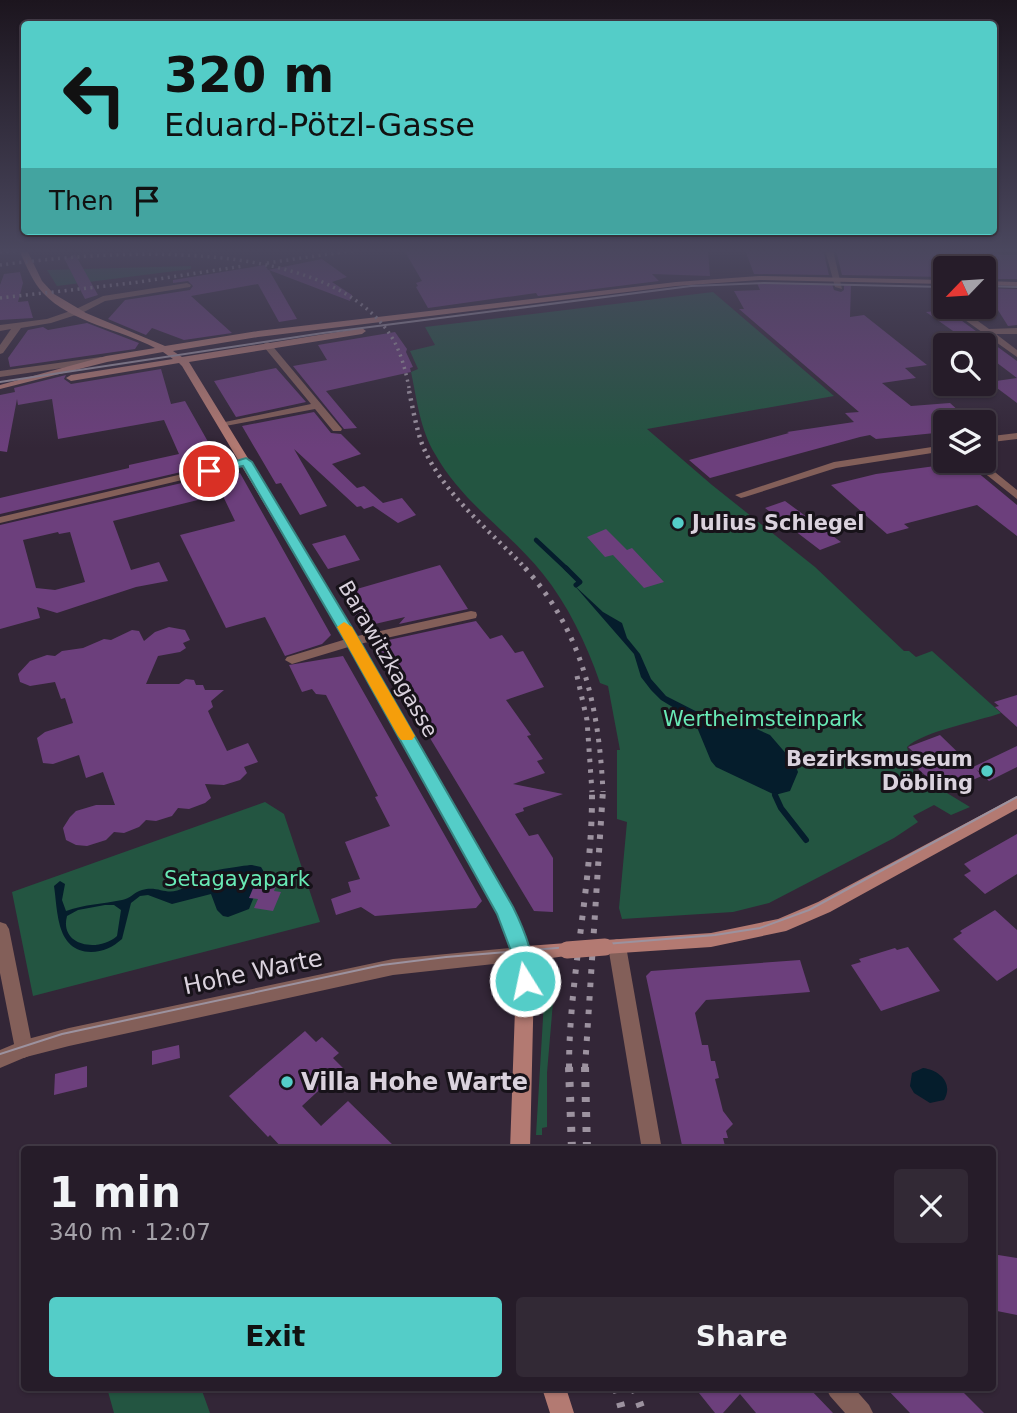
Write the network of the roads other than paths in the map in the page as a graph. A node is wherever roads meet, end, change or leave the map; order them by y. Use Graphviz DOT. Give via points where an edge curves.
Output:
graph roads {
  1 [pos="60,316"];
  2 [pos="90,316"];
  3 [pos="409,316"];
  4 [pos="482,316"];
  5 [pos="969,319"];
  6 [pos="18,327"];
  7 [pos="0,328"];
  8 [pos="1017,331"];
  9 [pos="987,332"];
  10 [pos="267,345"];
  11 [pos="167,349"];
  12 [pos="0,351"];
  13 [pos="1017,354"];
  14 [pos="106,359"];
  15 [pos="180,359"];
  16 [pos="0,374"];
  17 [pos="1,387"];
  18 [pos="318,405"];
  19 [pos="224,425"];
  20 [pos="337,429"];
  21 [pos="1016,436"];
  22 [pos="996,438"];
  23 [pos="933,449"];
  24 [pos="246,462"];
  25 [pos="989,473"];
  26 [pos="741,495"];
  27 [pos="1017,496"];
  28 [pos="0,520"];
  29 [pos="471,615"];
  30 [pos="353,641"];
  31 [pos="292,660"];
  32 [pos="1017,802"];
  33 [pos="0,929"];
  34 [pos="611,947"];
  35 [pos="521,954"];
  36 [pos="24,1049"];
  37 [pos="0,1059"];
  38 [pos="520,1146"];
  39 [pos="651,1146"];
  40 [pos="555,1391"];
  41 [pos="841,1391"];
  42 [pos="562,1413"];
  43 [pos="861,1413"];
  1 -- 6 [label="street"];
  2 -- 11 [label="main road, Barawitzkagasse"];
  3 -- 11 [label="main road"];
  4 -- 10 [label="main road"];
  5 -- 9 [label="street"];
  6 -- 7 [label="street"];
  6 -- 12 [label="street"];
  8 -- 9 [label="street"];
  9 -- 13 [label="street"];
  10 -- 15 [label="main road"];
  10 -- 18 [label="street"];
  11 -- 14 [label="main road"];
  11 -- 15 [label="main road, Barawitzkagasse"];
  14 -- 16 [label="street"];
  14 -- 17 [label="main road"];
  15 -- 17 [label="main road"];
  15 -- 19 [label="main road, Barawitzkagasse"];
  18 -- 19 [label="street"];
  18 -- 20 [label="street"];
  19 -- 24 [label="main road, Barawitzkagasse"];
  21 -- 22 [label="street"];
  23 -- 26 [label="street" via="834,465"];
  24 -- 28 [label="street"];
  24 -- 30 [label="main road, Barawitzkagasse"];
  25 -- 27 [label="street"];
  29 -- 30 [label="street"];
  30 -- 31 [label="street"];
  30 -- 35 [label="main road, Barawitzkagasse" via="506,913"];
  32 -- 34 [label="main road" via="824,907 780,926 711,940"];
  33 -- 36 [label="street"];
  34 -- 35 [label="main road, bridge"];
  34 -- 39 [label="street"];
  35 -- 36 [label="street, Hohe Warte" via="393,967"];
  35 -- 38 [label="main road, Barawitzkagasse" via="525,981"];
  36 -- 37 [label="street, Hohe Warte"];
  40 -- 42 [label="main road"];
  41 -- 43 [label="street"];
}
